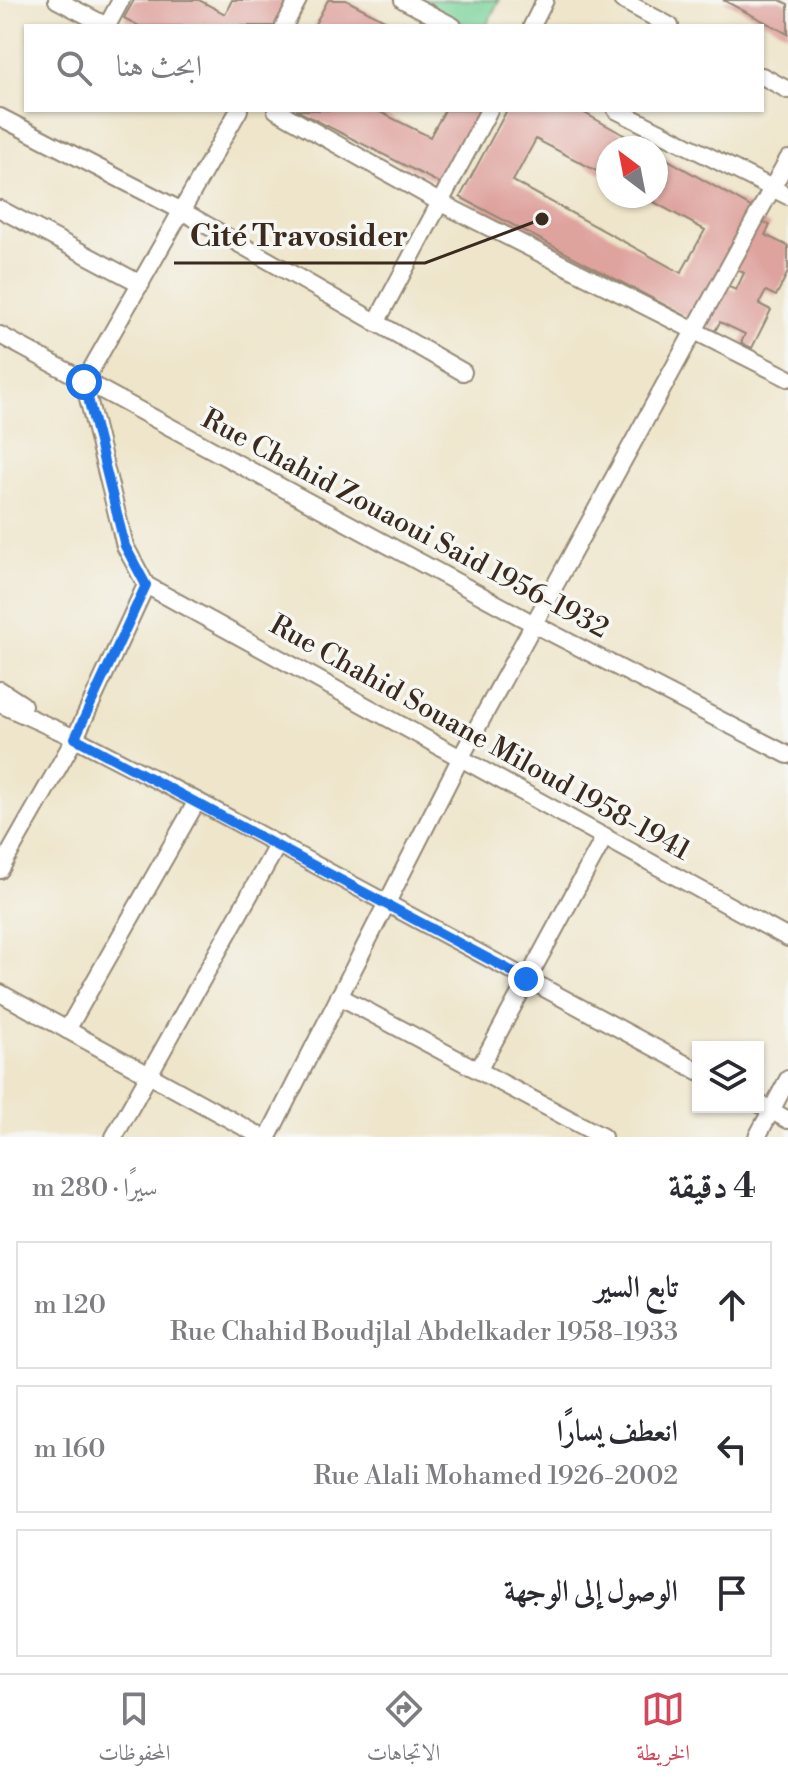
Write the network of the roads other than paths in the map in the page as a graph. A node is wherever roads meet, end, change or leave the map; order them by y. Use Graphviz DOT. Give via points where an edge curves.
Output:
graph roads {
  1 [pos="57,0"];
  2 [pos="121,0"];
  3 [pos="298,0"];
  4 [pos="403,0"];
  5 [pos="545,0"];
  6 [pos="622,0"];
  7 [pos="103,24"];
  8 [pos="108,24"];
  9 [pos="285,24"];
  10 [pos="449,24"];
  11 [pos="533,24"];
  12 [pos="666,24"];
  13 [pos="764,77"];
  14 [pos="788,90"];
  15 [pos="238,112"];
  16 [pos="280,112"];
  17 [pos="488,112"];
  18 [pos="620,112"];
  19 [pos="0,117"];
  20 [pos="788,159"];
  21 [pos="771,188"];
  22 [pos="788,196"];
  23 [pos="441,203"];
  24 [pos="0,209"];
  25 [pos="182,211"];
  26 [pos="141,284"];
  27 [pos="376,323"];
  28 [pos="695,331"];
  29 [pos="0,335"];
  30 [pos="463,372"];
  31 [pos="788,378"];
  32 [pos="84,382"];
  33 [pos="146,585"];
  34 [pos="534,624"];
  35 [pos="0,690"];
  36 [pos="0,704"];
  37 [pos="75,738"];
  38 [pos="788,755"];
  39 [pos="461,757"];
  40 [pos="197,801"];
  41 [pos="605,836"];
  42 [pos="278,844"];
  43 [pos="0,870"];
  44 [pos="386,903"];
  45 [pos="788,938"];
  46 [pos="523,984"];
  47 [pos="0,993"];
  48 [pos="339,996"];
  49 [pos="67,1030"];
  50 [pos="692,1068"];
  51 [pos="479,1069"];
  52 [pos="148,1074"];
  53 [pos="788,1079"];
  54 [pos="765,1107"];
  55 [pos="788,1120"];
  56 [pos="114,1137"];
  57 [pos="265,1137"];
  58 [pos="603,1137"];
  59 [pos="757,1137"];
  1 -- 7 [label="street"];
  2 -- 8 [label="street"];
  3 -- 9 [label="street"];
  4 -- 10 [label="street"];
  5 -- 11 [label="street"];
  6 -- 12 [label="street"];
  13 -- 14 [label="street"];
  15 -- 25 [label="street"];
  16 -- 23 [label="street"];
  17 -- 23 [label="street"];
  18 -- 21 [label="street"];
  19 -- 25 [label="street"];
  20 -- 21 [label="street"];
  21 -- 22 [label="street"];
  21 -- 28 [label="street"];
  23 -- 27 [label="street"];
  23 -- 28 [label="street"];
  24 -- 26 [label="street"];
  25 -- 26 [label="street"];
  25 -- 27 [label="street"];
  26 -- 32 [label="street"];
  27 -- 30 [label="street"];
  28 -- 31 [label="street"];
  28 -- 34 [label="street"];
  29 -- 32 [label="street, Rue Chahid Zouaoui Said 1956-1932"];
  32 -- 33 [label="street" via="125,546"];
  32 -- 34 [label="street, Rue Chahid Zouaoui Said 1956-1932"];
  33 -- 37 [label="street"];
  33 -- 39 [label="street, Rue Chahid Souane Miloud 1958-1941"];
  34 -- 38 [label="street, Rue Chahid Zouaoui Said 1956-1932"];
  34 -- 39 [label="street"];
  35 -- 37 [label="street"];
  36 -- 37 [label="street"];
  37 -- 40 [label="street"];
  37 -- 43 [label="street"];
  39 -- 41 [label="street, Rue Chahid Souane Miloud 1958-1941"];
  39 -- 44 [label="street"];
  40 -- 42 [label="street"];
  40 -- 49 [label="street"];
  41 -- 45 [label="street, Rue Chahid Souane Miloud 1958-1941"];
  41 -- 46 [label="street"];
  42 -- 44 [label="street"];
  42 -- 52 [label="street"];
  44 -- 46 [label="street"];
  44 -- 48 [label="street"];
  46 -- 50 [label="street"];
  46 -- 51 [label="street"];
  47 -- 49 [label="street"];
  48 -- 51 [label="street"];
  48 -- 57 [label="street"];
  49 -- 52 [label="street"];
  51 -- 58 [label="street"];
  52 -- 56 [label="street"];
  52 -- 57 [label="street"];
  53 -- 54 [label="street"];
  54 -- 55 [label="street"];
  54 -- 59 [label="street"];
}
